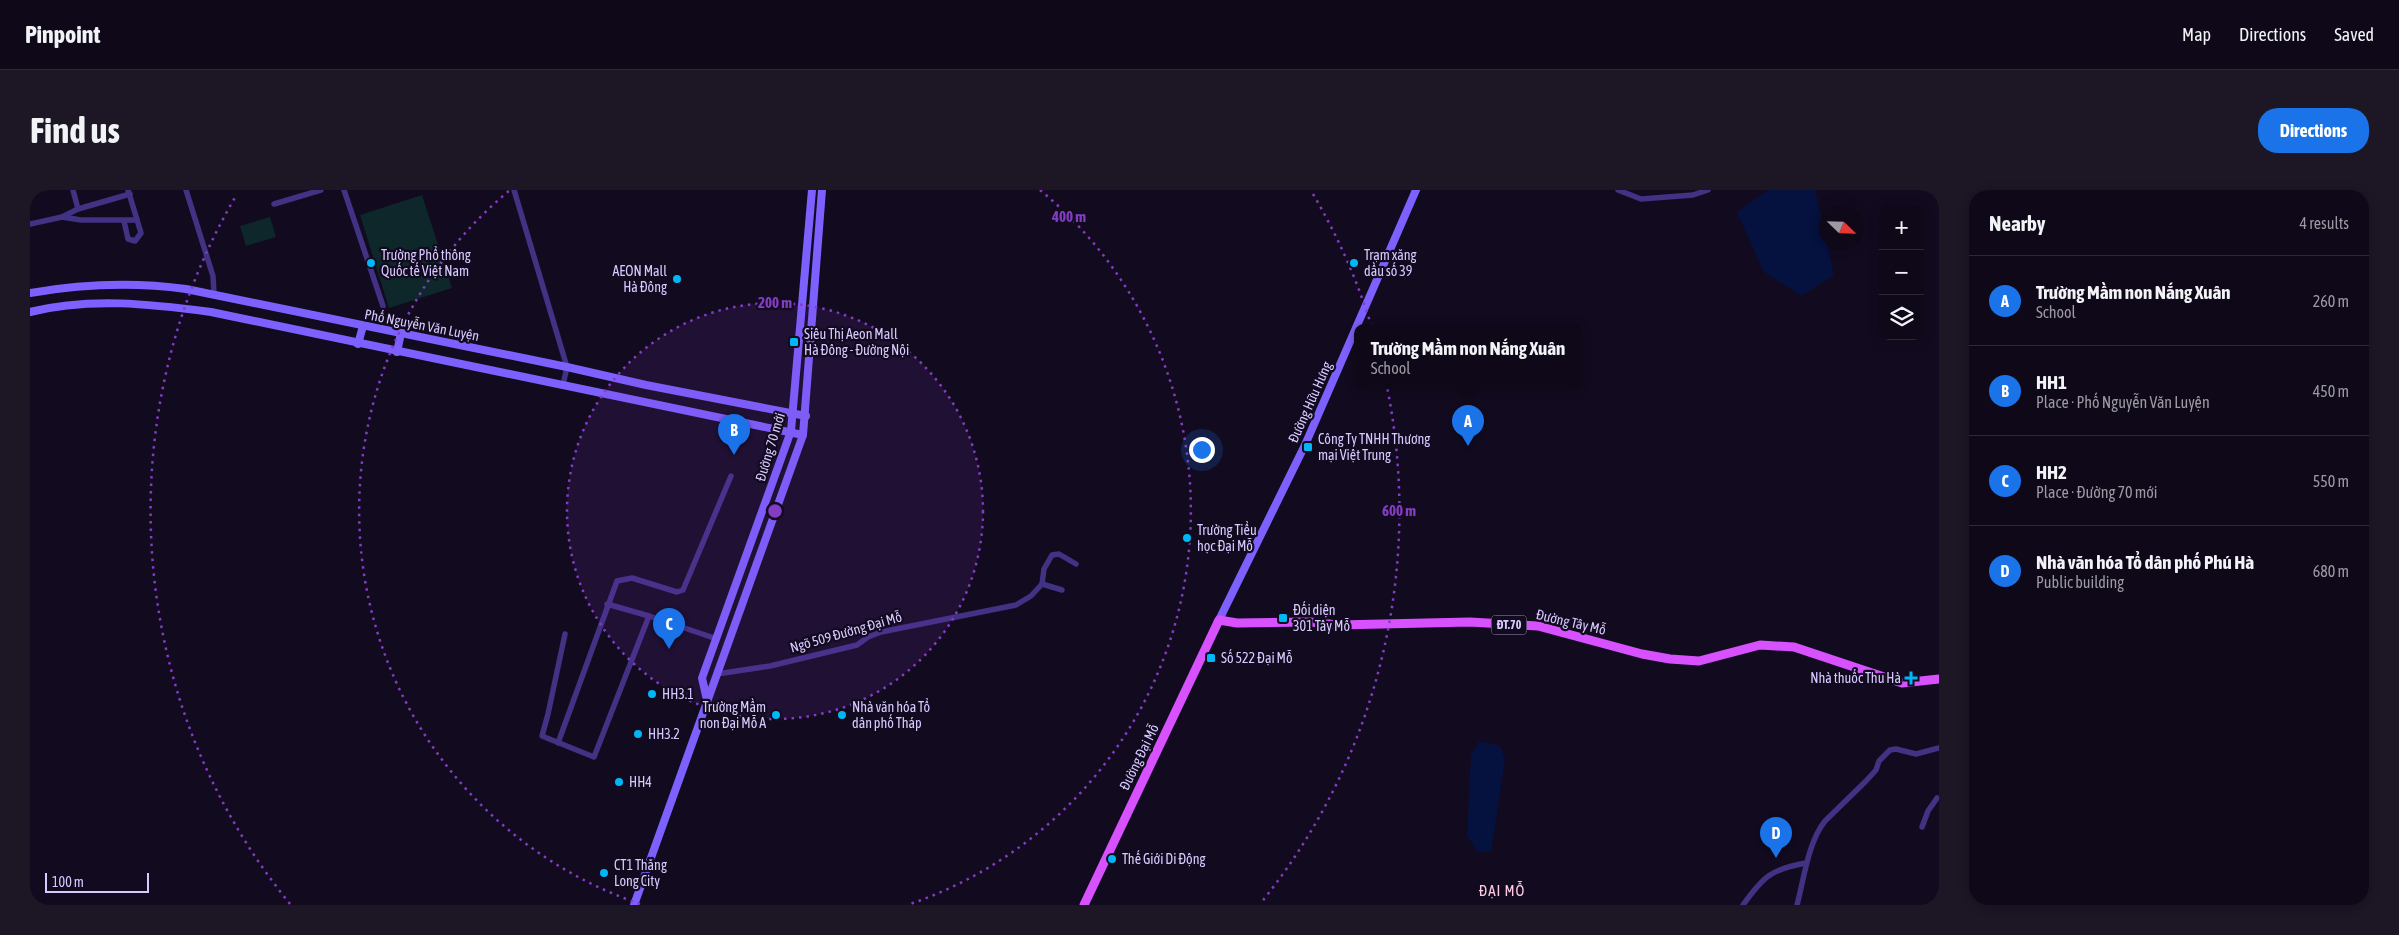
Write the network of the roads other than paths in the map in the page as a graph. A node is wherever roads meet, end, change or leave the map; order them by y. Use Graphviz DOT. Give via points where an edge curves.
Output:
graph roads {
  1 [pos="73,190"];
  2 [pos="186,190"];
  3 [pos="322,190"];
  4 [pos="344,190"];
  5 [pos="514,190"];
  6 [pos="812,190"];
  7 [pos="822,190"];
  8 [pos="1416,190"];
  9 [pos="1618,190"];
  10 [pos="1708,190"];
  11 [pos="129,192"];
  12 [pos="274,204"];
  13 [pos="78,209"];
  14 [pos="62,217"];
  15 [pos="137,220"];
  16 [pos="124,221"];
  17 [pos="30,224"];
  18 [pos="810,226"];
  19 [pos="819,228"];
  20 [pos="30,293"];
  21 [pos="214,294"];
  22 [pos="383,306"];
  23 [pos="30,312"];
  24 [pos="1358,324"];
  25 [pos="363,326"];
  26 [pos="1354,332"];
  27 [pos="401,333"];
  28 [pos="358,344"];
  29 [pos="397,352"];
  30 [pos="568,367"];
  31 [pos="563,385"];
  32 [pos="794,412"];
  33 [pos="806,416"];
  34 [pos="791,431"];
  35 [pos="803,435"];
  36 [pos="731,476"];
  37 [pos="1076,564"];
  38 [pos="1042,584"];
  39 [pos="1062,590"];
  40 [pos="607,604"];
  41 [pos="649,616"];
  42 [pos="1219,620"];
  43 [pos="564,634"];
  44 [pos="716,638"];
  45 [pos="717,674"];
  46 [pos="1939,679"];
  47 [pos="707,700"];
  48 [pos="558,743"];
  49 [pos="1939,748"];
  50 [pos="1937,798"];
  51 [pos="1922,827"];
  52 [pos="1806,863"];
  53 [pos="634,905"];
  54 [pos="1084,905"];
  55 [pos="1743,905"];
  56 [pos="1797,905"];
  1 -- 13 [label="street"];
  2 -- 21 [label="street" via="213,276"];
  3 -- 12 [label="street"];
  4 -- 22 [label="street"];
  5 -- 30 [label="street"];
  6 -- 18 [label="main road, Đường 70 mới"];
  7 -- 19 [label="main road, Đường 70 mới"];
  8 -- 24 [label="main road, Đường Hữu Hưng"];
  9 -- 10 [label="street" via="1641,199 1693,195"];
  11 -- 13 [label="street"];
  11 -- 15 [label="street"];
  13 -- 14 [label="street"];
  14 -- 16 [label="street"];
  14 -- 17 [label="street"];
  15 -- 16 [label="street"];
  15 -- 16 [label="street" via="141,233 135,241 128,239"];
  18 -- 19 [label="main road"];
  18 -- 32 [label="main road, Đường 70 mới"];
  19 -- 33 [label="main road, Đường 70 mới"];
  20 -- 21 [label="main road, Phố Nguyễn Văn Luyện" via="117,284 158,285"];
  21 -- 25 [label="main road, Phố Nguyễn Văn Luyện"];
  23 -- 28 [label="main road" via="83,304 154,304 211,312"];
  25 -- 27 [label="main road, Phố Nguyễn Văn Luyện"];
  25 -- 28 [label="main road"];
  26 -- 42 [label="main road, Đường Hữu Hưng" via="1305,445"];
  27 -- 29 [label="main road"];
  27 -- 30 [label="main road, Phố Nguyễn Văn Luyện"];
  28 -- 29 [label="main road"];
  29 -- 31 [label="main road"];
  30 -- 31 [label="street"];
  30 -- 32 [label="main road, Phố Nguyễn Văn Luyện"];
  31 -- 34 [label="main road"];
  32 -- 33 [label="main road, Phố Nguyễn Văn Luyện"];
  32 -- 34 [label="main road, Đường 70 mới"];
  33 -- 35 [label="main road, Đường 70 mới"];
  34 -- 35 [label="main road"];
  34 -- 44 [label="main road, Đường 70 mới"];
  35 -- 45 [label="main road, Đường 70 mới"];
  36 -- 40 [label="street" via="683,590 677,592 632,578 617,581"];
  37 -- 38 [label="street" via="1059,554 1052,555 1044,569"];
  38 -- 39 [label="street"];
  38 -- 45 [label="street, Ngõ 509 Đường Đại Mỗ" via="1016,605 882,632 857,645 792,661"];
  40 -- 41 [label="street"];
  40 -- 48 [label="street"];
  41 -- 44 [label="street"];
  41 -- 48 [label="street" via="594,757"];
  42 -- 46 [label="main road, Đường Tây Mỗ / ĐT.70" via="1338,625 1470,622 1538,626 1642,654 1699,661 1760,645 1794,647 1902,684"];
  42 -- 54 [label="main road, Đường Đại Mỗ"];
  43 -- 48 [label="street" via="542,736"];
  44 -- 47 [label="main road, Đường 70 mới" via="702,678"];
  45 -- 47 [label="main road, Đường 70 mới"];
  47 -- 53 [label="main road, Đường 70 mới"];
  49 -- 52 [label="street" via="1916,754 1890,750 1866,781 1820,827"];
  50 -- 51 [label="street"];
  52 -- 55 [label="street" via="1784,867 1758,883"];
  52 -- 56 [label="street"];
}
